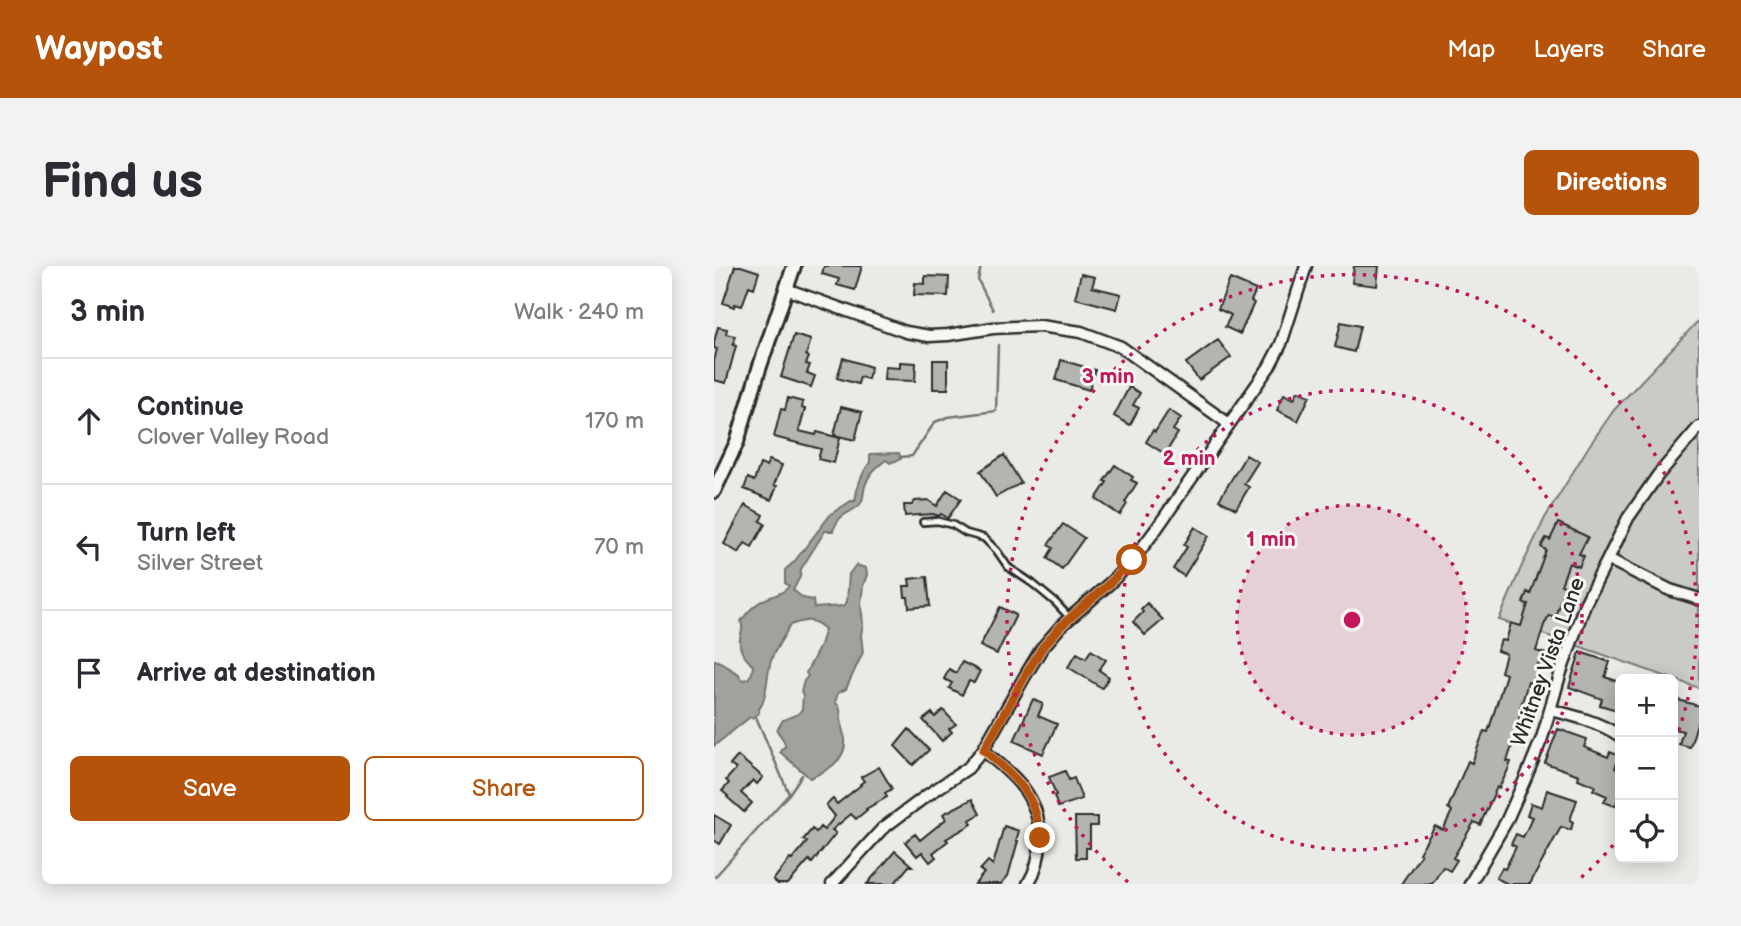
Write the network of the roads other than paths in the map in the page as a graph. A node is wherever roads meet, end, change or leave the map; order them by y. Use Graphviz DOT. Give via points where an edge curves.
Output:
graph roads {
  1 [pos="793,266"];
  2 [pos="1306,266"];
  3 [pos="786,289"];
  4 [pos="1229,424"];
  5 [pos="1699,427"];
  6 [pos="714,491"];
  7 [pos="923,522"];
  8 [pos="1608,559"];
  9 [pos="1699,599"];
  10 [pos="1070,618"];
  11 [pos="1551,710"];
  12 [pos="1615,733"];
  13 [pos="984,750"];
  14 [pos="832,884"];
  15 [pos="1028,884"];
  16 [pos="1470,884"];
  1 -- 3 [label="street"];
  2 -- 4 [label="street" via="1281,344"];
  3 -- 4 [label="street" via="929,336 1040,326 1081,332 1121,347"];
  3 -- 6 [label="street" via="737,442"];
  4 -- 10 [label="street" via="1132,560"];
  5 -- 8 [label="street, Whitney Vista Lane" via="1628,518"];
  7 -- 10 [label="lane" via="938,521 984,538 1008,567"];
  8 -- 9 [label="street"];
  8 -- 11 [label="street, Whitney Vista Lane" via="1585,604"];
  10 -- 13 [label="street" via="1042,648"];
  11 -- 12 [label="street"];
  11 -- 16 [label="street, Whitney Vista Lane" via="1506,822"];
  13 -- 14 [label="street" via="968,768 882,829"];
  13 -- 15 [label="street" via="1025,790 1036,813 1039,857"];
}
